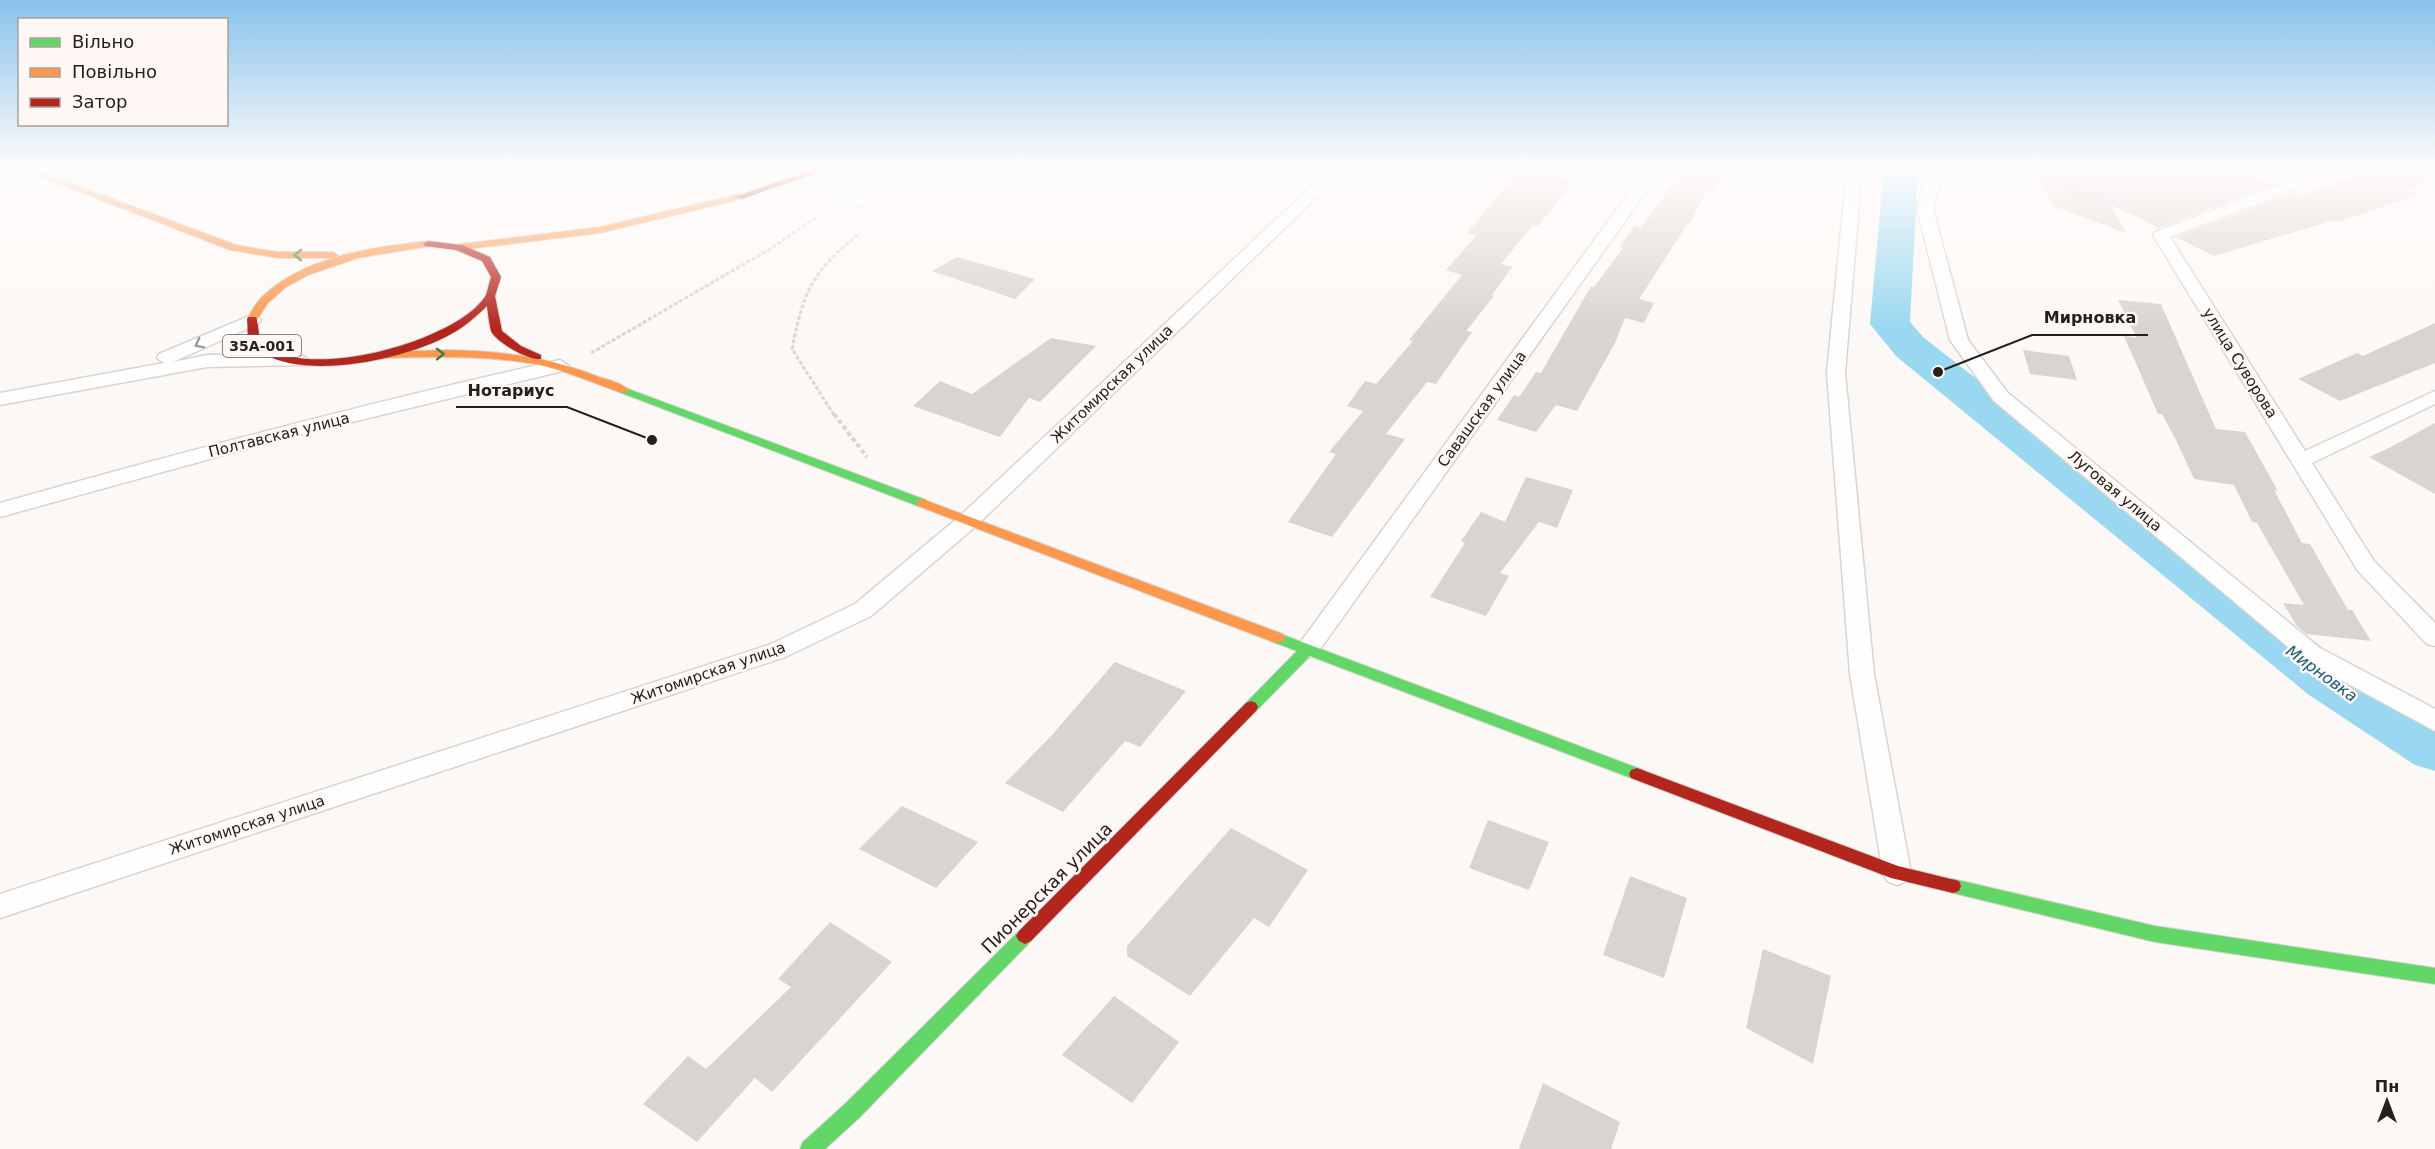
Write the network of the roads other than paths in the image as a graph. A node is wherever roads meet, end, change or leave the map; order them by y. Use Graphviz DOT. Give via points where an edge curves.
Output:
graph roads {
  1 [pos="165,222"];
  2 [pos="638,222"];
  3 [pos="1283,222"];
  4 [pos="1616,222"];
  5 [pos="1849,222"];
  6 [pos="1928,222"];
  7 [pos="2198,222"];
  8 [pos="612,228"];
  9 [pos="458,247"];
  10 [pos="234,248"];
  11 [pos="549,251"];
  12 [pos="356,254"];
  13 [pos="257,265"];
  14 [pos="263,284"];
  15 [pos="490,297"];
  16 [pos="263,302"];
  17 [pos="252,320"];
  18 [pos="382,355"];
  19 [pos="298,361"];
  20 [pos="553,364"];
  21 [pos="93,382"];
  22 [pos="2435,397"];
  23 [pos="0,399"];
  24 [pos="2300,461"];
  25 [pos="0,510"];
  26 [pos="968,521"];
  27 [pos="2432,633"];
  28 [pos="1308,650"];
  29 [pos="2435,721"];
  30 [pos="1897,873"];
  31 [pos="0,906"];
  32 [pos="2435,976"];
  33 [pos="810,1149"];
  1 -- 10 [label="main road, 35А-001"];
  2 -- 8 [label="main road, 35А-001"];
  3 -- 26 [label="street, Житомирская улица"];
  4 -- 28 [label="street, Савашская улица"];
  5 -- 30 [label="street" via="1836,373 1862,674"];
  6 -- 29 [label="street, Луговая улица" via="1959,340 2001,397 2312,654"];
  7 -- 24 [label="street, улица Суворова" via="2162,236"];
  8 -- 9 [label="main road, 35А-001" via="529,243"];
  8 -- 11 [label="main road, 35А-001"];
  9 -- 12 [label="main road, 35А-001" via="393,246"];
  9 -- 15 [label="main road, 35А-001" via="486,259 501,275"];
  12 -- 10 [label="main road, 35А-001, one-way" via="297,256"];
  10 -- 13 [label="main road, 35А-001"];
  12 -- 16 [label="main road, 35А-001" via="303,274"];
  14 -- 16 [label="main road"];
  15 -- 18 [label="main road, 35А-001" via="474,314 449,330"];
  15 -- 20 [label="main road" via="497,332 517,348"];
  16 -- 17 [label="main road, 35А-001"];
  17 -- 19 [label="main road, 35А-001" via="253,338 269,352"];
  17 -- 21 [label="street, one-way" via="166,358"];
  18 -- 19 [label="main road, 35А-001" via="338,362"];
  18 -- 20 [label="main road, one-way" via="464,354"];
  19 -- 21 [label="street" via="207,361"];
  20 -- 25 [label="street, Полтавская улица"];
  20 -- 26 [label="main road"];
  21 -- 23 [label="street"];
  22 -- 24 [label="street"];
  24 -- 27 [label="street, улица Суворова" via="2366,566"];
  26 -- 28 [label="main road"];
  26 -- 31 [label="street, Житомирская улица" via="864,610 777,651"];
  28 -- 30 [label="main road"];
  28 -- 33 [label="main road, Пионерская улица"];
  30 -- 32 [label="main road" via="2155,934"];
}
